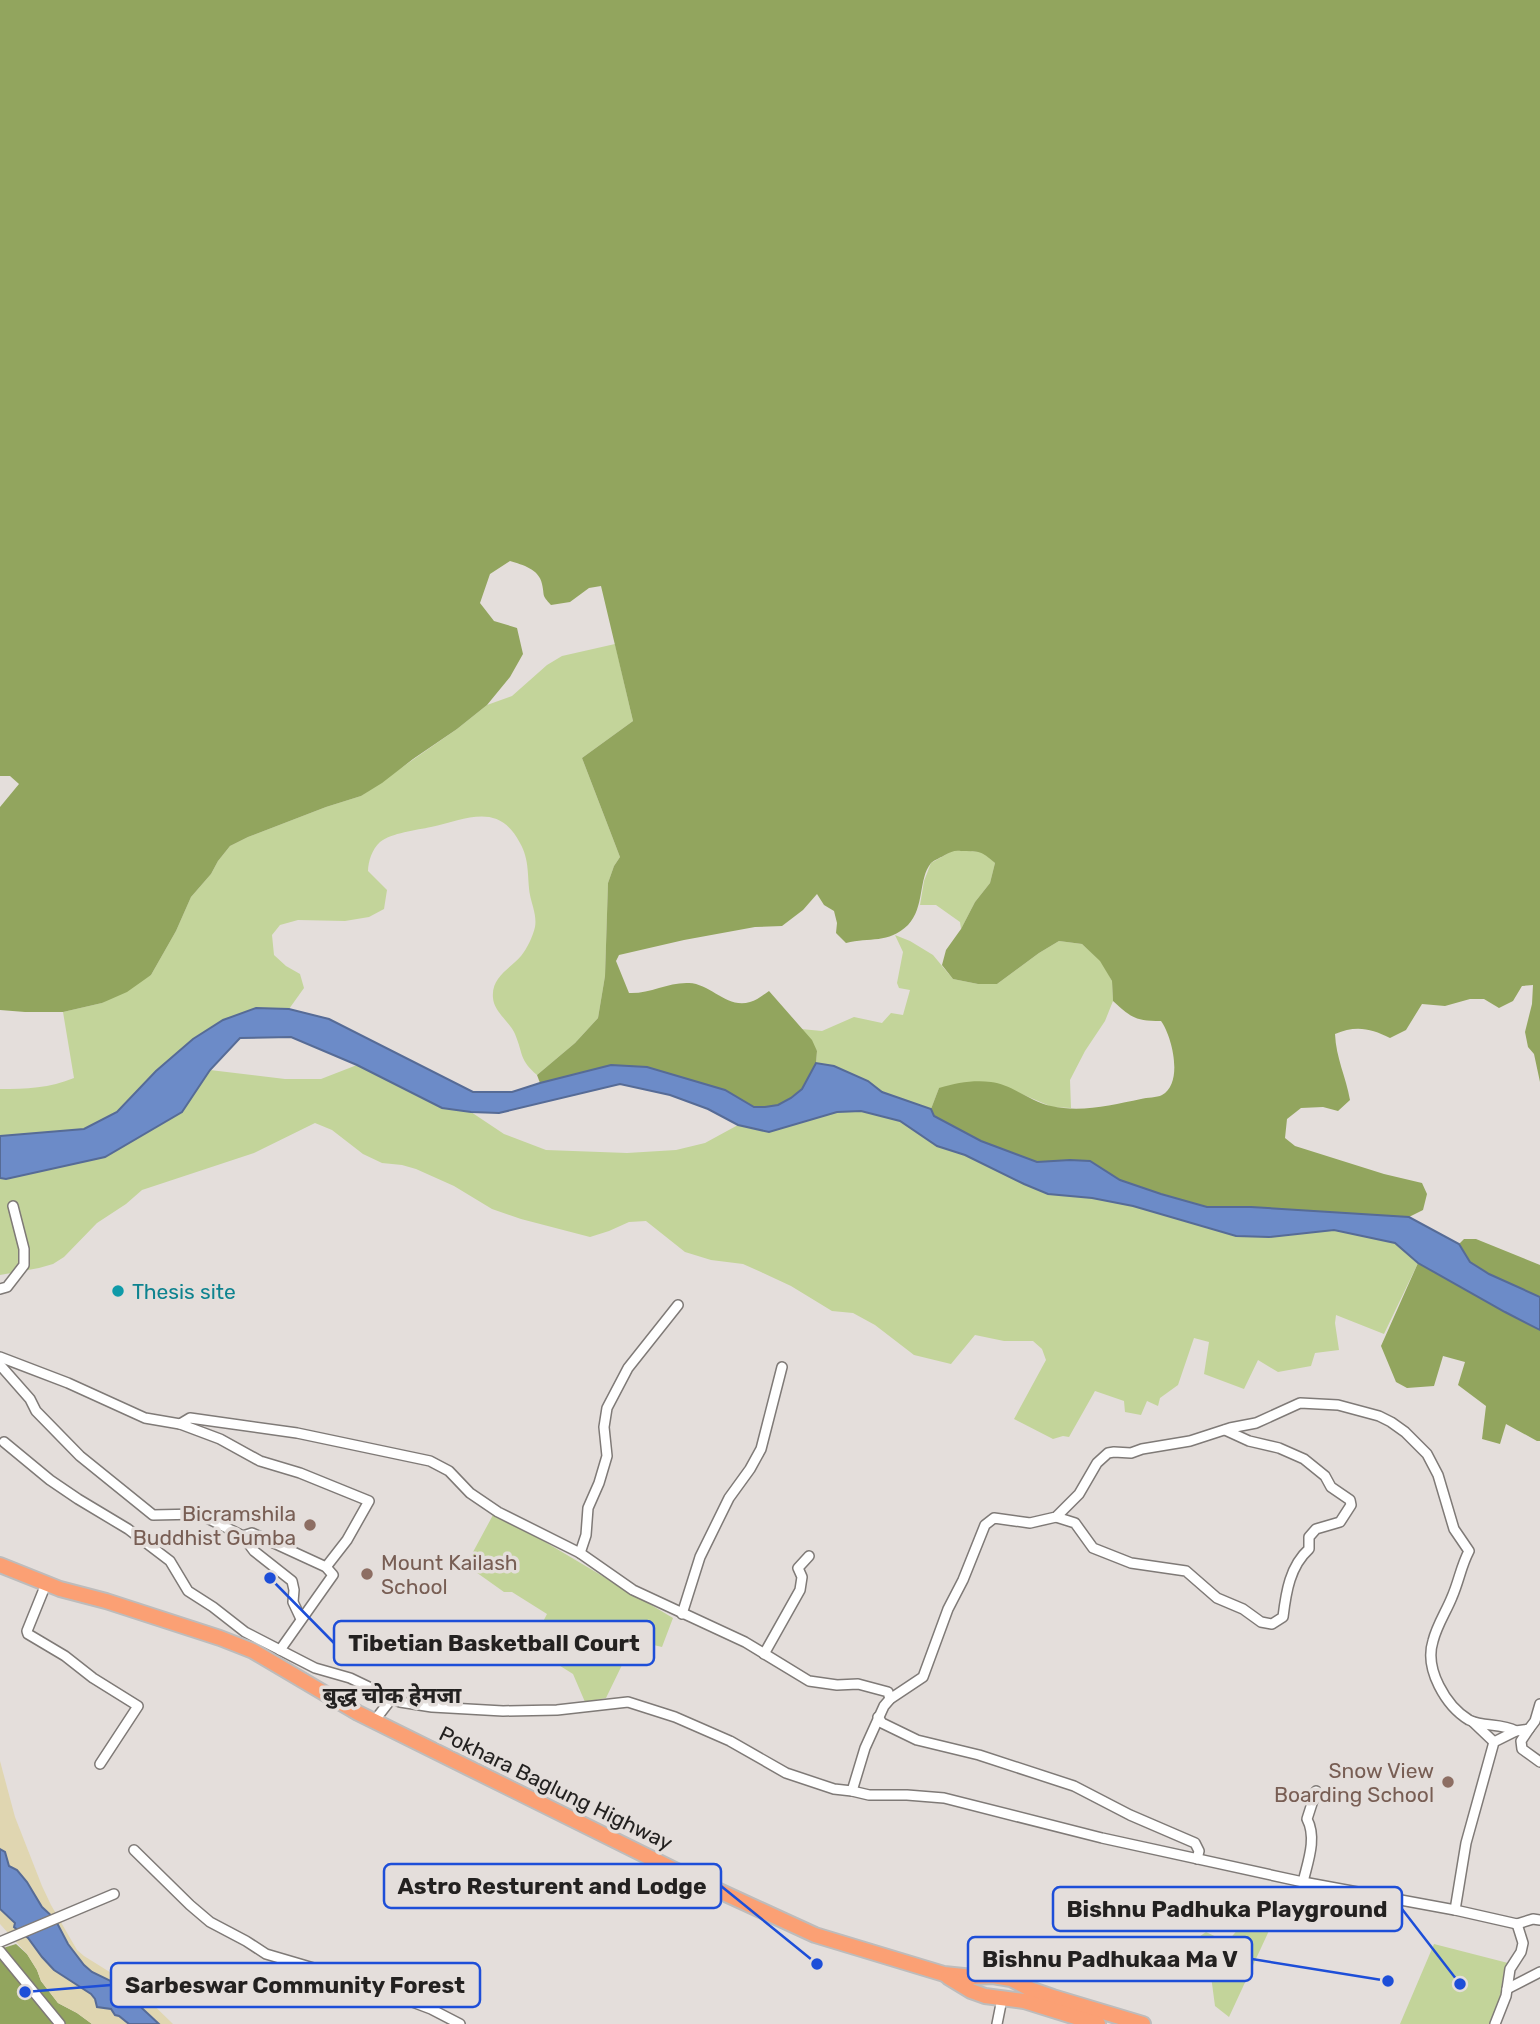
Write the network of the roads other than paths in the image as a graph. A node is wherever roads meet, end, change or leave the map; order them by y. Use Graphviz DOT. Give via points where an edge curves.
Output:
graph roads {
  1 [pos="13,1206"];
  2 [pos="0,1289"];
  3 [pos="678,1305"];
  4 [pos="0,1357"];
  5 [pos="0,1365"];
  6 [pos="782,1367"];
  7 [pos="180,1424"];
  8 [pos="1225,1430"];
  9 [pos="4,1443"];
  10 [pos="1056,1517"];
  11 [pos="243,1536"];
  12 [pos="580,1553"];
  13 [pos="809,1556"];
  14 [pos="0,1565"];
  15 [pos="326,1567"];
  16 [pos="46,1584"];
  17 [pos="682,1614"];
  18 [pos="301,1619"];
  19 [pos="280,1650"];
  20 [pos="764,1654"];
  21 [pos="391,1699"];
  22 [pos="890,1699"];
  23 [pos="1540,1704"];
  24 [pos="878,1717"];
  25 [pos="374,1720"];
  26 [pos="1473,1722"];
  27 [pos="1530,1730"];
  28 [pos="1516,1731"];
  29 [pos="1494,1742"];
  30 [pos="1540,1762"];
  31 [pos="100,1764"];
  32 [pos="852,1791"];
  33 [pos="1316,1791"];
  34 [pos="134,1850"];
  35 [pos="1197,1859"];
  36 [pos="1303,1882"];
  37 [pos="114,1894"];
  38 [pos="1455,1910"];
  39 [pos="1540,1920"];
  40 [pos="1517,1924"];
  41 [pos="1,1945"];
  42 [pos="1540,1972"];
  43 [pos="944,1974"];
  44 [pos="1507,1989"];
  45 [pos="1002,1999"];
  46 [pos="1065,2019"];
  47 [pos="60,2024"];
  48 [pos="460,2024"];
  49 [pos="997,2024"];
  50 [pos="1098,2024"];
  51 [pos="1143,2024"];
  52 [pos="1495,2024"];
  1 -- 2 [label="street" via="24,1265 7,1287"];
  3 -- 12 [label="street" via="628,1368 607,1408 607,1456 588,1507"];
  4 -- 7 [label="street" via="145,1418"];
  5 -- 11 [label="street" via="80,1456 153,1514 199,1514"];
  6 -- 17 [label="street" via="761,1449 729,1498 700,1557"];
  7 -- 12 [label="street" via="190,1418 296,1433 430,1461 449,1471 498,1513"];
  7 -- 15 [label="street" via="260,1461 369,1501"];
  8 -- 10 [label="street" via="1103,1456 1079,1494"];
  8 -- 10 [label="street" via="1304,1459 1350,1500 1340,1522 1316,1530 1309,1538 1309,1549 1294,1566 1283,1617 1272,1624 1217,1598 1186,1571 1132,1563 1093,1548 1075,1523"];
  8 -- 26 [label="street" via="1256,1423 1300,1403 1338,1405 1391,1422 1427,1454 1454,1529 1469,1551 1432,1644 1432,1661 1443,1691 1458,1712"];
  9 -- 19 [label="street" via="50,1480 170,1561 188,1591 245,1632"];
  10 -- 22 [label="street" via="1030,1523 994,1518 985,1525 923,1677"];
  11 -- 15 [label="street" via="252,1533"];
  11 -- 18 [label="street" via="254,1551 292,1581 293,1602"];
  12 -- 17 [label="street" via="632,1590"];
  13 -- 20 [label="street" via="797,1568 802,1577 800,1590"];
  14 -- 16 [label="highway, Pokhara Baglung Highway"];
  15 -- 18 [label="street" via="333,1575"];
  16 -- 25 [label="highway, Pokhara Baglung Highway" via="232,1642"];
  16 -- 31 [label="street" via="28,1634 138,1706"];
  17 -- 20 [label="street"];
  18 -- 19 [label="street"];
  19 -- 21 [label="street"];
  20 -- 22 [label="street" via="809,1681 858,1684 888,1692"];
  21 -- 25 [label="street"];
  21 -- 32 [label="street" via="432,1707 503,1711 628,1702 719,1736 786,1773 834,1790"];
  22 -- 24 [label="street"];
  23 -- 27 [label="street"];
  24 -- 32 [label="street"];
  24 -- 35 [label="street" via="917,1740 1074,1786 1195,1843"];
  25 -- 43 [label="highway, Pokhara Baglung Highway" via="815,1935"];
  26 -- 28 [label="street"];
  26 -- 29 [label="street"];
  27 -- 28 [label="street"];
  27 -- 30 [label="street" via="1521,1741 1522,1749"];
  28 -- 29 [label="street"];
  29 -- 38 [label="street" via="1466,1843"];
  32 -- 35 [label="street" via="869,1796 944,1798"];
  33 -- 36 [label="street" via="1307,1819 1312,1839"];
  34 -- 48 [label="street" via="210,1922 266,1954 351,1979"];
  35 -- 36 [label="street"];
  36 -- 38 [label="street"];
  37 -- 41 [label="street"];
  38 -- 40 [label="street"];
  39 -- 40 [label="street"];
  40 -- 44 [label="street" via="1521,1952 1510,1969"];
  41 -- 47 [label="street"];
  42 -- 44 [label="street"];
  43 -- 45 [label="highway, Pokhara Baglung Highway" via="971,1991"];
  43 -- 51 [label="highway, Pokhara Baglung Highway" via="1012,1979 1053,1997"];
  44 -- 52 [label="street"];
  45 -- 46 [label="highway, Pokhara Baglung Highway" via="1024,2001"];
  45 -- 49 [label="street"];
  46 -- 50 [label="highway, Pokhara Baglung Highway"];
}
